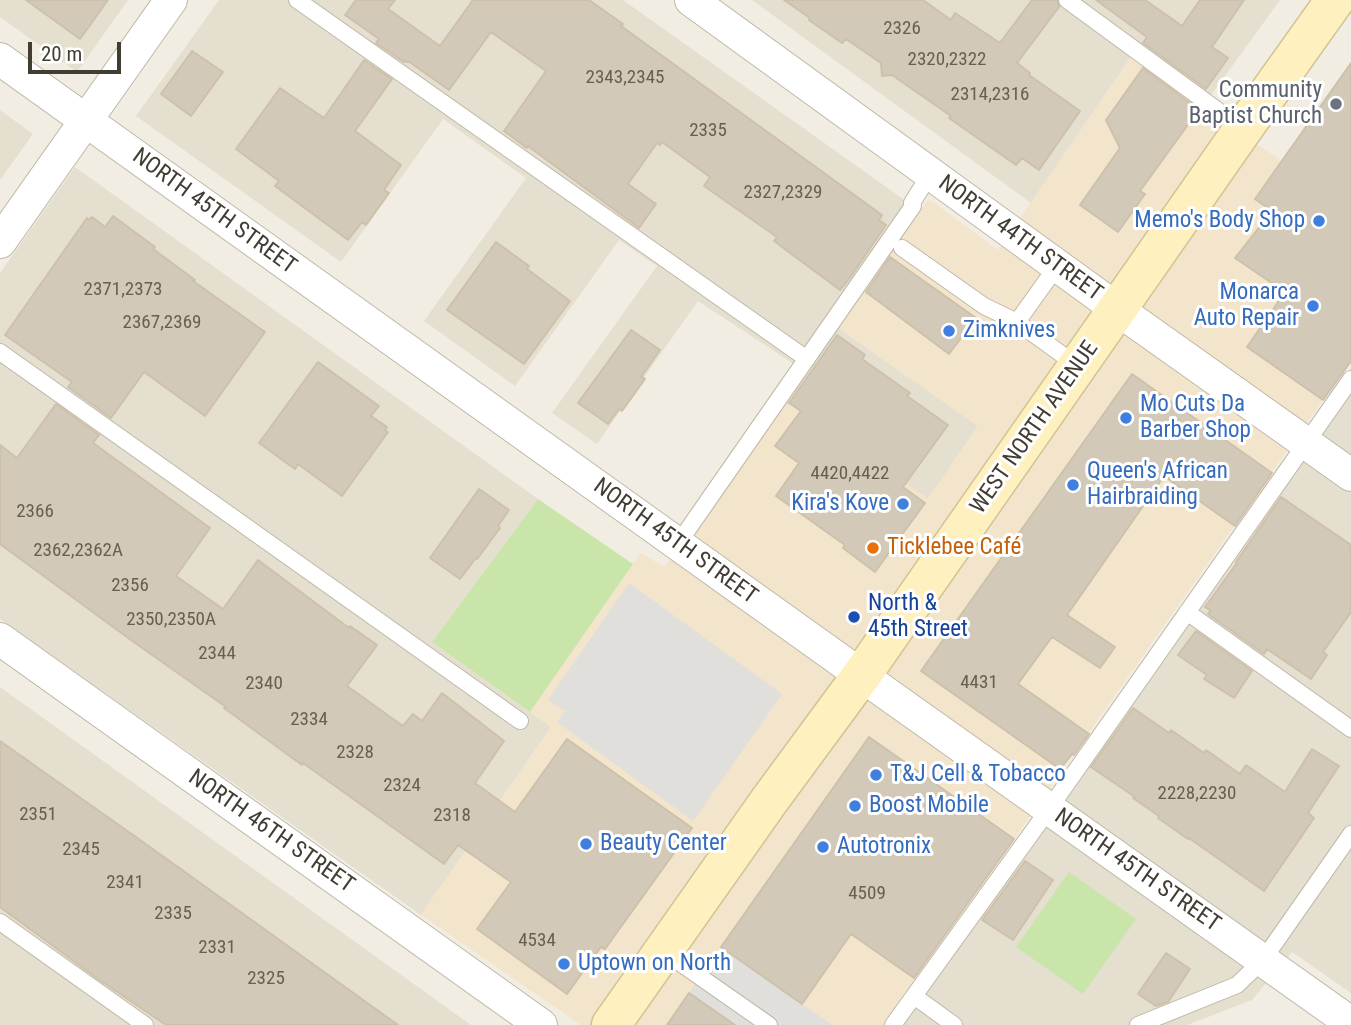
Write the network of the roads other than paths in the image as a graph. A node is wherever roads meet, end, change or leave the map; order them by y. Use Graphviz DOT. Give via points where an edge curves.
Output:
graph roads {
  1 [pos="171,0"];
  2 [pos="297,0"];
  3 [pos="691,0"];
  4 [pos="1067,0"];
  5 [pos="1335,0"];
  6 [pos="0,59"];
  7 [pos="86,121"];
  8 [pos="1243,129"];
  9 [pos="930,174"];
  10 [pos="0,242"];
  11 [pos="902,248"];
  12 [pos="1057,266"];
  13 [pos="1117,309"];
  14 [pos="1017,322"];
  15 [pos="0,352"];
  16 [pos="807,359"];
  17 [pos="1078,366"];
  18 [pos="1351,379"];
  19 [pos="1305,442"];
  20 [pos="1351,475"];
  21 [pos="677,545"];
  22 [pos="1187,611"];
  23 [pos="0,639"];
  24 [pos="861,676"];
  25 [pos="520,721"];
  26 [pos="1351,729"];
  27 [pos="1049,809"];
  28 [pos="1351,834"];
  29 [pos="0,922"];
  30 [pos="663,951"];
  31 [pos="1263,960"];
  32 [pos="914,996"];
  33 [pos="1351,1023"];
  34 [pos="145,1025"];
  35 [pos="541,1025"];
  36 [pos="611,1025"];
  37 [pos="769,1025"];
  38 [pos="893,1025"];
  39 [pos="954,1025"];
  40 [pos="1138,1025"];
  1 -- 7 [label="street"];
  2 -- 16 [label="lane"];
  3 -- 9 [label="street, NORTH 44TH STREET"];
  4 -- 8 [label="lane"];
  5 -- 8 [label="main road, WEST NORTH AVENUE"];
  6 -- 7 [label="street, NORTH 45TH STREET"];
  7 -- 10 [label="street"];
  7 -- 21 [label="street, NORTH 45TH STREET"];
  8 -- 13 [label="main road, WEST NORTH AVENUE"];
  9 -- 12 [label="street, NORTH 44TH STREET"];
  9 -- 16 [label="lane" via="913,206"];
  11 -- 14 [label="lane" via="984,306"];
  12 -- 13 [label="street, NORTH 44TH STREET"];
  12 -- 14 [label="lane"];
  13 -- 17 [label="main road, WEST NORTH AVENUE"];
  13 -- 19 [label="street, NORTH 44TH STREET"];
  14 -- 17 [label="lane"];
  15 -- 25 [label="lane"];
  16 -- 21 [label="lane"];
  17 -- 24 [label="main road, WEST NORTH AVENUE"];
  18 -- 19 [label="lane"];
  19 -- 20 [label="street, NORTH 44TH STREET"];
  19 -- 22 [label="lane"];
  21 -- 24 [label="street, NORTH 45TH STREET"];
  22 -- 26 [label="lane"];
  22 -- 27 [label="lane"];
  23 -- 35 [label="street, NORTH 46TH STREET"];
  24 -- 27 [label="street, NORTH 45TH STREET"];
  24 -- 30 [label="main road, WEST NORTH AVENUE"];
  27 -- 31 [label="street, NORTH 45TH STREET"];
  27 -- 32 [label="lane"];
  28 -- 31 [label="lane"];
  29 -- 34 [label="lane"];
  30 -- 36 [label="main road, WEST NORTH AVENUE"];
  30 -- 37 [label="lane"];
  31 -- 33 [label="street, NORTH 45TH STREET"];
  31 -- 40 [label="lane" via="1237,985"];
  32 -- 38 [label="lane"];
  32 -- 39 [label="lane"];
}
